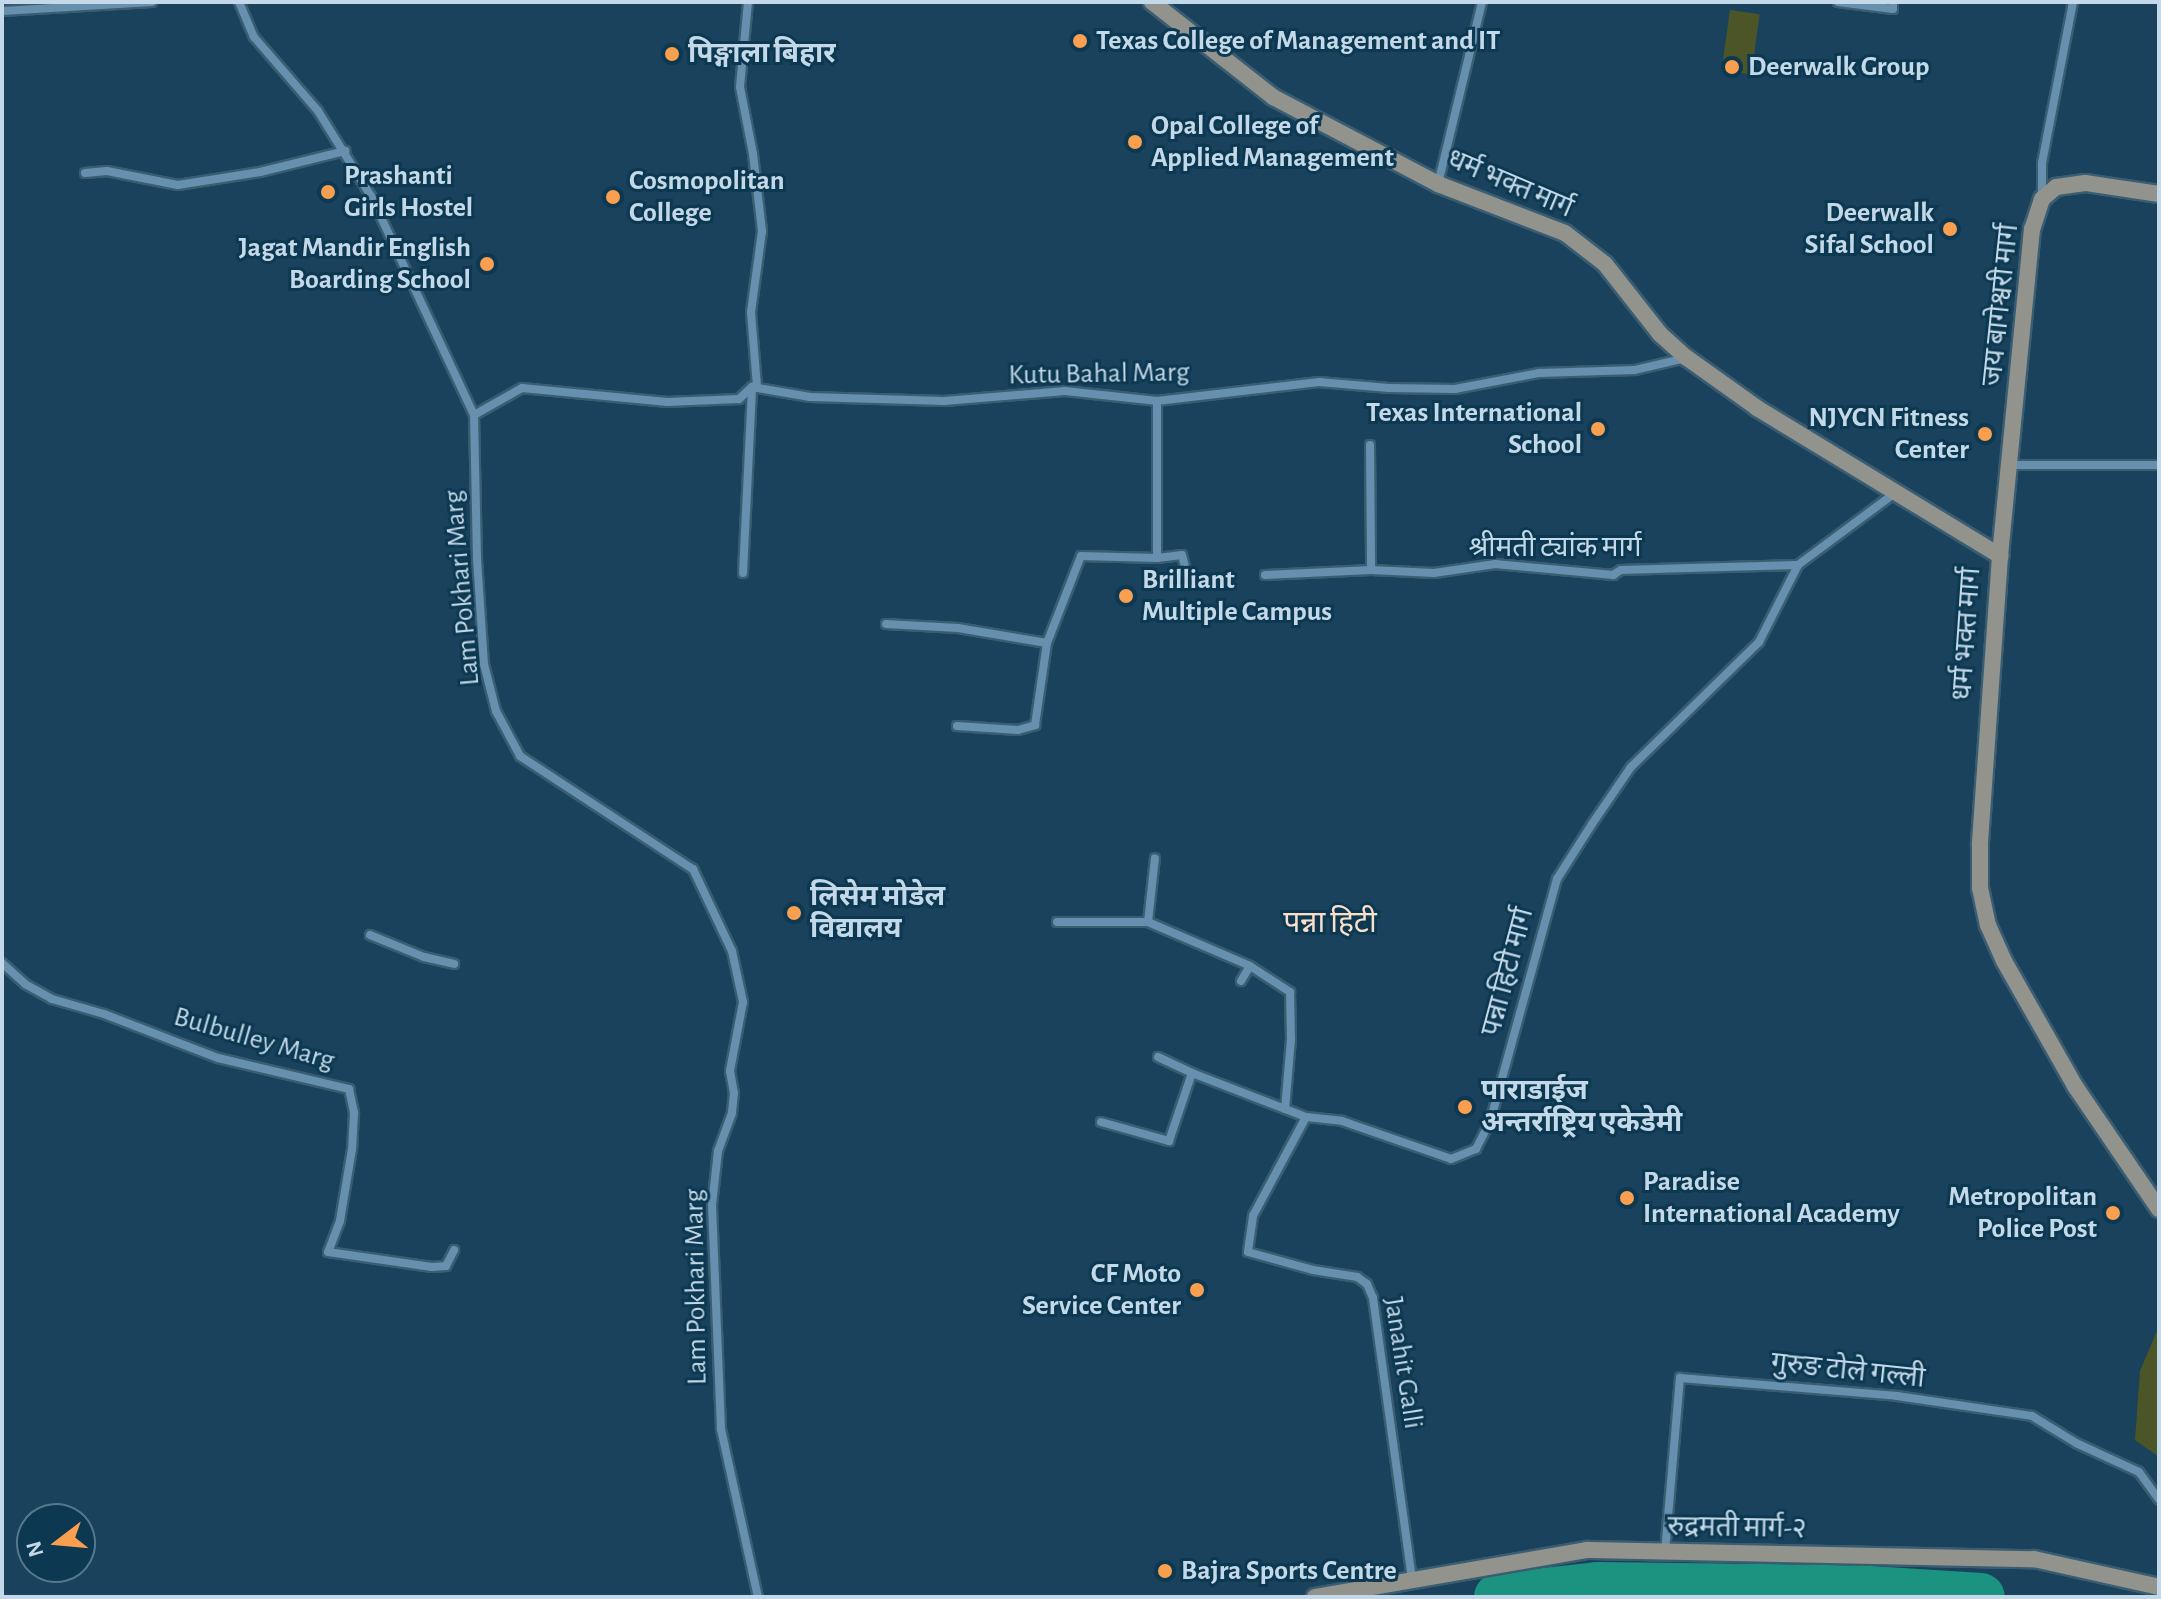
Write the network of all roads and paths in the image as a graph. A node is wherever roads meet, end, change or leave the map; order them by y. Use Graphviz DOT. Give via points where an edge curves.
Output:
graph roads {
  1 [pos="152,2"];
  2 [pos="239,2"];
  3 [pos="748,2"];
  4 [pos="1152,2"];
  5 [pos="1482,2"];
  6 [pos="1838,2"];
  7 [pos="1893,2"];
  8 [pos="2073,2"];
  9 [pos="2,11"];
  10 [pos="345,151"];
  11 [pos="85,173"];
  12 [pos="1438,184"];
  13 [pos="2159,194"];
  14 [pos="2042,199"];
  15 [pos="1687,358"];
  16 [pos="754,387"];
  17 [pos="1157,401"];
  18 [pos="474,415"];
  19 [pos="1370,445"];
  20 [pos="2010,465"];
  21 [pos="2159,465"];
  22 [pos="1895,492"];
  23 [pos="2000,556"];
  24 [pos="1157,558"];
  25 [pos="1798,565"];
  26 [pos="1371,570"];
  27 [pos="743,573"];
  28 [pos="1265,575"];
  29 [pos="1190,585"];
  30 [pos="886,624"];
  31 [pos="1047,643"];
  32 [pos="957,726"];
  33 [pos="1155,858"];
  34 [pos="1057,922"];
  35 [pos="1148,922"];
  36 [pos="370,935"];
  37 [pos="2,963"];
  38 [pos="454,964"];
  39 [pos="1250,966"];
  40 [pos="1241,981"];
  41 [pos="1158,1057"];
  42 [pos="1192,1073"];
  43 [pos="1285,1109"];
  44 [pos="1306,1117"];
  45 [pos="1101,1122"];
  46 [pos="2159,1209"];
  47 [pos="454,1250"];
  48 [pos="2159,1500"];
  49 [pos="1664,1553"];
  50 [pos="1412,1578"];
  51 [pos="2159,1587"];
  52 [pos="758,1597"];
  53 [pos="1315,1597"];
  1 -- 9 [label="street"];
  2 -- 10 [label="street, Lam Pokhari Marg" via="254,37"];
  3 -- 16 [label="street" via="740,87 762,231 751,312"];
  4 -- 12 [label="main road, धर्म भक्त मार्ग" via="1273,97"];
  5 -- 12 [label="street"];
  6 -- 7 [label="street" via="1893,9"];
  8 -- 14 [label="street" via="2042,163"];
  10 -- 11 [label="street" via="178,185 107,171"];
  10 -- 18 [label="street, Lam Pokhari Marg"];
  12 -- 15 [label="main road, धर्म भक्त मार्ग" via="1565,233 1605,264 1660,334"];
  13 -- 14 [label="main road" via="2085,183 2056,187"];
  14 -- 20 [label="main road, जय बागेश्वरी मार्ग" via="2032,229"];
  15 -- 17 [label="street, Kutu Bahal Marg" via="1635,370 1539,373 1455,389 1319,382"];
  15 -- 22 [label="main road, धर्म भक्त मार्ग" via="1757,408"];
  16 -- 17 [label="street, Kutu Bahal Marg" via="810,397 929,401 1065,391"];
  16 -- 18 [label="street" via="739,399 667,402 522,388"];
  16 -- 27 [label="street"];
  17 -- 24 [label="street"];
  18 -- 52 [label="street, Lam Pokhari Marg" via="484,664 496,711 520,756 693,869 732,951 743,1002 730,1071 732,1113 718,1151 713,1237 721,1429"];
  19 -- 26 [label="street"];
  20 -- 21 [label="street"];
  20 -- 23 [label="main road, जय बागेश्वरी मार्ग"];
  22 -- 23 [label="main road, धर्म भक्त मार्ग"];
  22 -- 25 [label="street, पन्ना हिटी मार्ग"];
  23 -- 46 [label="main road, धर्म भक्त मार्ग" via="1980,845 1980,888 1988,925 2075,1086"];
  24 -- 29 [label="street" via="1182,555"];
  24 -- 31 [label="street" via="1081,556"];
  25 -- 26 [label="street, श्रीमती ट्यांक मार्ग" via="1621,570 1613,575 1495,564 1434,573"];
  25 -- 44 [label="street, पन्ना हिटी मार्ग" via="1759,642 1631,767 1557,879 1490,1122 1476,1149 1451,1159 1342,1121"];
  26 -- 28 [label="street, श्रीमती ट्यांक मार्ग"];
  30 -- 31 [label="street" via="958,628"];
  31 -- 32 [label="street" via="1035,725 1018,730"];
  33 -- 35 [label="street"];
  34 -- 35 [label="street"];
  35 -- 39 [label="street"];
  36 -- 38 [label="street"];
  37 -- 47 [label="street, Bulbulley Marg" via="52,999 218,1058 349,1089 352,1149 340,1221 328,1252 432,1267 446,1266"];
  39 -- 40 [label="street"];
  39 -- 43 [label="street" via="1290,992"];
  41 -- 42 [label="street, पन्ना हिटी मार्ग"];
  42 -- 43 [label="street, पन्ना हिटी मार्ग"];
  42 -- 45 [label="street" via="1169,1141"];
  43 -- 44 [label="street, पन्ना हिटी मार्ग"];
  44 -- 50 [label="street, Janahit Galli" via="1253,1216 1248,1252 1357,1277 1367,1284"];
  48 -- 49 [label="street, गुरुङ टोले गल्ली" via="2139,1472 2032,1416 1897,1396 1680,1378"];
  49 -- 50 [label="main road, रुद्रमती मार्ग-२" via="1587,1550"];
  49 -- 51 [label="main road, रुद्रमती मार्ग-२" via="2034,1559"];
  50 -- 53 [label="main road, रुद्रमती मार्ग-२"];
}
